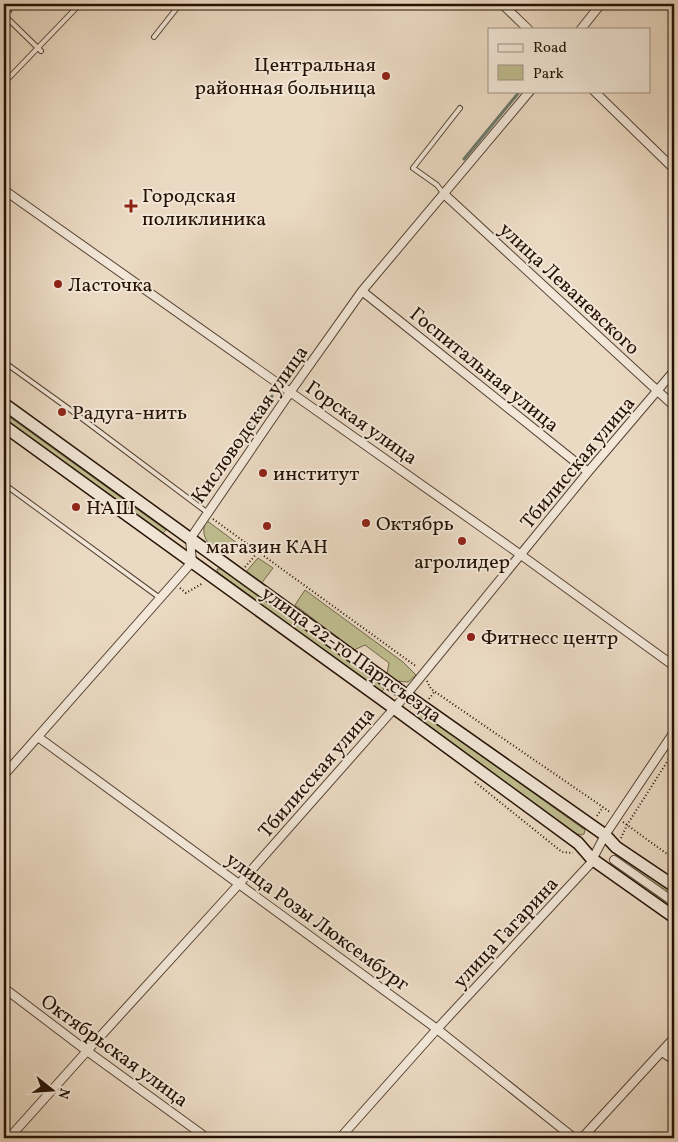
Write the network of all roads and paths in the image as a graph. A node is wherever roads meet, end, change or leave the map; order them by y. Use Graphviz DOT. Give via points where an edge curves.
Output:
graph roads {
  1 [pos="80,4"];
  2 [pos="180,4"];
  3 [pos="502,4"];
  4 [pos="601,4"];
  5 [pos="4,15"];
  6 [pos="527,28"];
  7 [pos="582,28"];
  8 [pos="154,37"];
  9 [pos="39,50"];
  10 [pos="4,84"];
  11 [pos="529,92"];
  12 [pos="595,92"];
  13 [pos="460,108"];
  14 [pos="674,169"];
  15 [pos="4,190"];
  16 [pos="444,194"];
  17 [pos="362,292"];
  18 [pos="4,362"];
  19 [pos="674,371"];
  20 [pos="658,390"];
  21 [pos="291,391"];
  22 [pos="4,404"];
  23 [pos="674,406"];
  24 [pos="4,426"];
  25 [pos="588,472"];
  26 [pos="4,484"];
  27 [pos="210,510"];
  28 [pos="190,539"];
  29 [pos="521,554"];
  30 [pos="192,562"];
  31 [pos="173,583"];
  32 [pos="204,583"];
  33 [pos="160,598"];
  34 [pos="674,666"];
  35 [pos="423,674"];
  36 [pos="406,695"];
  37 [pos="394,708"];
  38 [pos="674,732"];
  39 [pos="38,737"];
  40 [pos="4,775"];
  41 [pos="470,778"];
  42 [pos="617,817"];
  43 [pos="605,835"];
  44 [pos="574,853"];
  45 [pos="592,859"];
  46 [pos="674,859"];
  47 [pos="614,860"];
  48 [pos="240,883"];
  49 [pos="674,886"];
  50 [pos="674,902"];
  51 [pos="674,917"];
  52 [pos="4,988"];
  53 [pos="437,1029"];
  54 [pos="674,1038"];
  55 [pos="87,1051"];
  56 [pos="662,1052"];
  57 [pos="674,1060"];
  58 [pos="9,1138"];
  59 [pos="208,1138"];
  60 [pos="340,1138"];
  61 [pos="574,1138"];
  62 [pos="582,1138"];
  1 -- 9 [label="lane"];
  2 -- 8 [label="lane"];
  3 -- 6 [label="street"];
  4 -- 7 [label="street"];
  5 -- 9 [label="lane"];
  9 -- 10 [label="lane"];
  11 -- 16 [label="street, Кисловодская улица"];
  12 -- 14 [label="street"];
  13 -- 16 [label="lane" via="413,168"];
  15 -- 21 [label="street, Горская улица"];
  16 -- 17 [label="street, Кисловодская улица"];
  16 -- 20 [label="street, улица Леваневского"];
  17 -- 21 [label="street, Кисловодская улица"];
  17 -- 25 [label="street, Госпитальная улица"];
  18 -- 27 [label="lane"];
  19 -- 20 [label="street, Тбилисская улица"];
  20 -- 23 [label="street, улица Леваневского"];
  20 -- 25 [label="street, Тбилисская улица"];
  21 -- 27 [label="street, Кисловодская улица"];
  21 -- 29 [label="street, Горская улица"];
  22 -- 28 [label="main road, улица 22-го Партсъезда"];
  24 -- 30 [label="main road, улица 22-го Партсъезда"];
  25 -- 29 [label="street, Тбилисская улица"];
  26 -- 33 [label="lane"];
  27 -- 28 [label="street, Кисловодская улица"];
  27 -- 35 [label="path" via="213,519"];
  28 -- 30 [label="street"];
  28 -- 36 [label="main road, улица 22-го Партсъезда"];
  29 -- 34 [label="street, Горская улица"];
  29 -- 35 [label="street, Тбилисская улица"];
  30 -- 31 [label="street"];
  30 -- 37 [label="main road, улица 22-го Партсъезда"];
  31 -- 32 [label="path" via="186,593"];
  31 -- 33 [label="street"];
  33 -- 39 [label="street"];
  35 -- 36 [label="street, Тбилисская улица"];
  35 -- 42 [label="path" via="431,688"];
  36 -- 37 [label="street, Тбилисская улица"];
  36 -- 43 [label="main road, улица 22-го Партсъезда"];
  37 -- 45 [label="main road, улица 22-го Партсъезда" via="578,843"];
  37 -- 48 [label="street, Тбилисская улица"];
  38 -- 42 [label="street, улица Гагарина"];
  39 -- 40 [label="street"];
  39 -- 48 [label="street, улица Розы Люксембург"];
  41 -- 44 [label="path" via="562,852"];
  42 -- 43 [label="street, улица Гагарина"];
  42 -- 46 [label="path"];
  43 -- 45 [label="street, улица Гагарина"];
  43 -- 49 [label="main road, улица 22-го Партсъезда" via="616,847"];
  45 -- 51 [label="main road, улица 22-го Партсъезда"];
  45 -- 53 [label="street, улица Гагарина"];
  47 -- 50 [label="street"];
  48 -- 53 [label="street, улица Розы Люксембург"];
  48 -- 55 [label="street, Тбилисская улица"];
  52 -- 55 [label="street, Октябрьская улица"];
  53 -- 60 [label="street, улица Гагарина"];
  53 -- 61 [label="street, улица Розы Люксембург"];
  54 -- 56 [label="street"];
  55 -- 58 [label="street, Тбилисская улица"];
  55 -- 59 [label="street, Октябрьская улица"];
  56 -- 57 [label="street"];
  56 -- 62 [label="street"];
}
